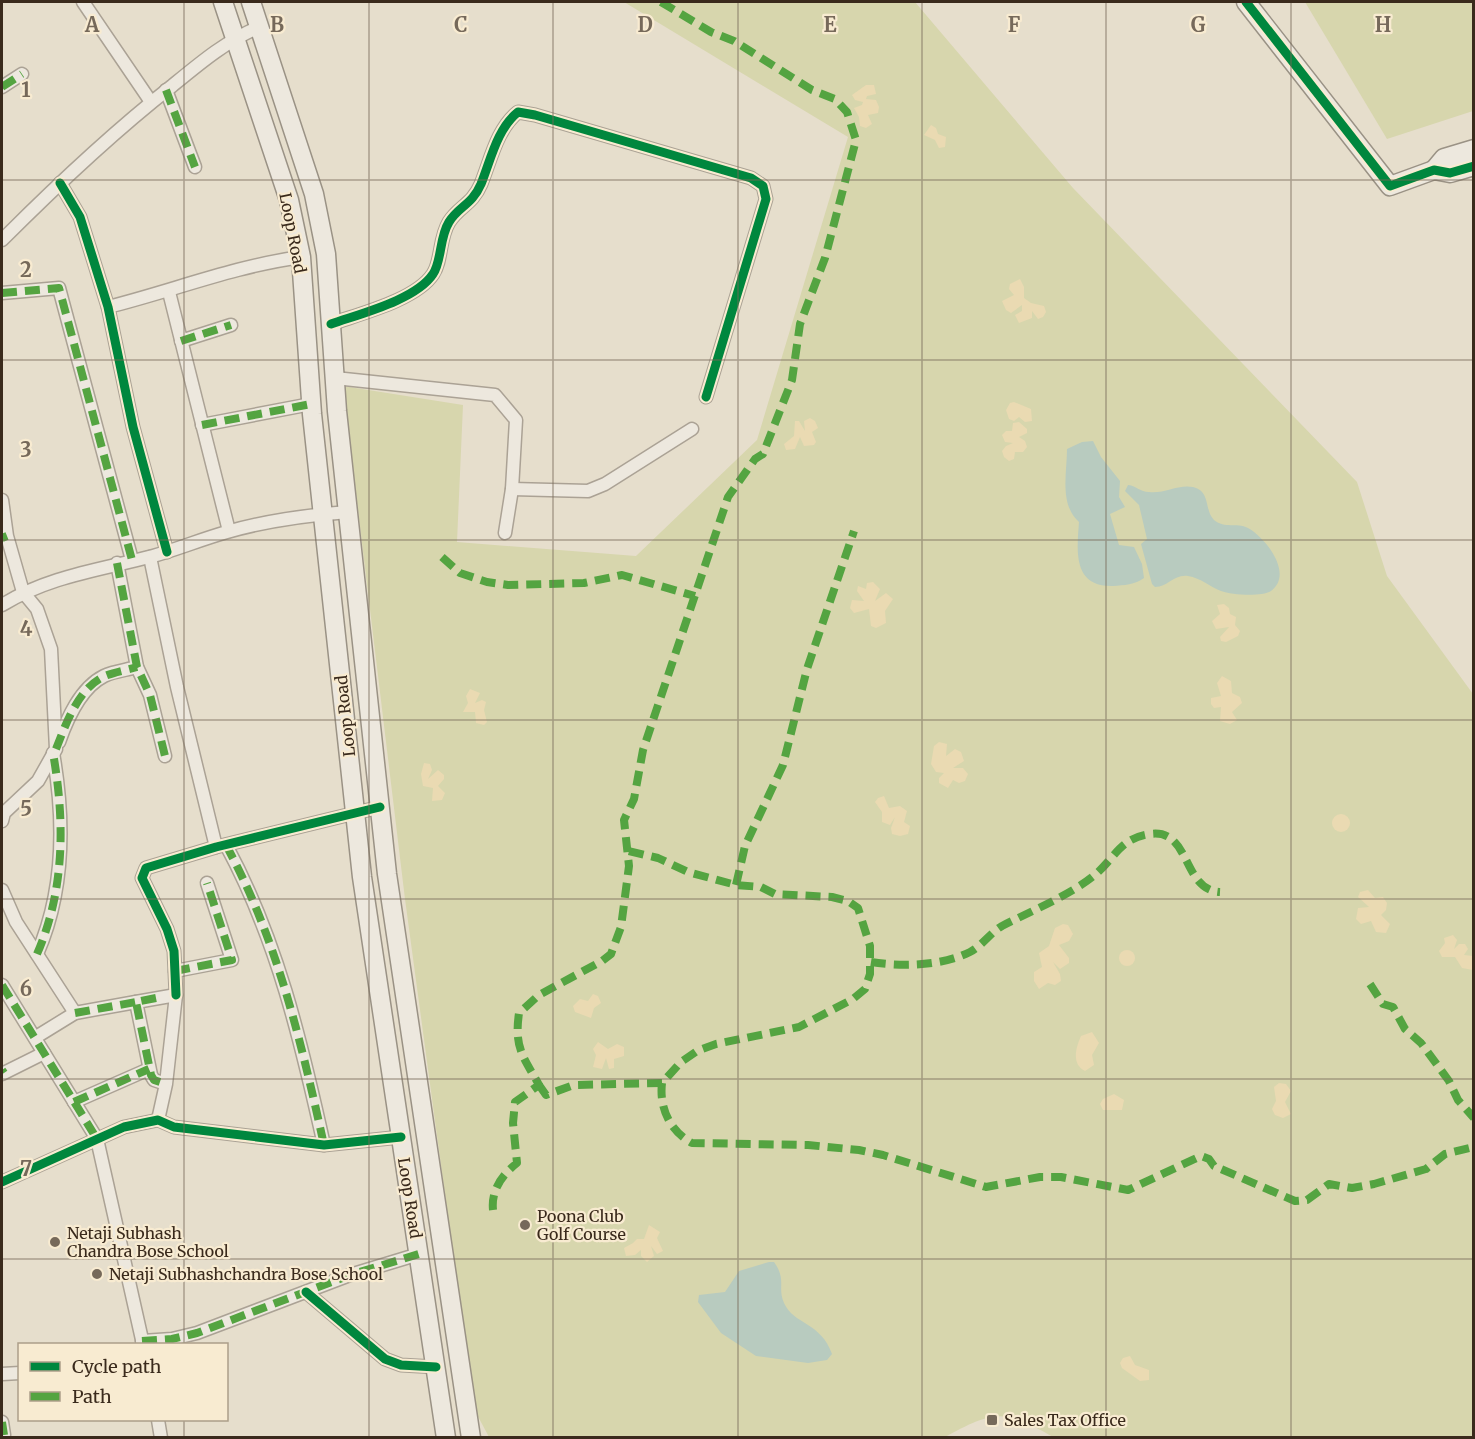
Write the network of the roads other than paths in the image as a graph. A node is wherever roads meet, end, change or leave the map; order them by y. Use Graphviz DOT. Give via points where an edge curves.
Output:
graph roads {
  1 [pos="83,2"];
  2 [pos="223,2"];
  3 [pos="251,2"];
  4 [pos="1246,2"];
  5 [pos="259,27"];
  6 [pos="236,36"];
  7 [pos="22,74"];
  8 [pos="2,87"];
  9 [pos="166,90"];
  10 [pos="151,102"];
  11 [pos="1473,149"];
  12 [pos="1473,166"];
  13 [pos="195,167"];
  14 [pos="1434,170"];
  15 [pos="60,183"];
  16 [pos="2,240"];
  17 [pos="301,257"];
  18 [pos="169,292"];
  19 [pos="2,293"];
  20 [pos="108,307"];
  21 [pos="331,324"];
  22 [pos="231,325"];
  23 [pos="181,341"];
  24 [pos="335,378"];
  25 [pos="706,398"];
  26 [pos="312,404"];
  27 [pos="202,425"];
  28 [pos="692,429"];
  29 [pos="512,489"];
  30 [pos="2,500"];
  31 [pos="348,512"];
  32 [pos="323,514"];
  33 [pos="229,531"];
  34 [pos="505,533"];
  35 [pos="4,537"];
  36 [pos="166,552"];
  37 [pos="150,557"];
  38 [pos="132,560"];
  39 [pos="117,564"];
  40 [pos="23,592"];
  41 [pos="2,605"];
  42 [pos="137,667"];
  43 [pos="55,751"];
  44 [pos="165,756"];
  45 [pos="380,807"];
  46 [pos="355,813"];
  47 [pos="2,821"];
  48 [pos="221,846"];
  49 [pos="207,883"];
  50 [pos="2,890"];
  51 [pos="37,954"];
  52 [pos="175,971"];
  53 [pos="2,986"];
  54 [pos="176,994"];
  55 [pos="136,1002"];
  56 [pos="75,1013"];
  57 [pos="36,1037"];
  58 [pos="44,1053"];
  59 [pos="149,1069"];
  60 [pos="2,1072"];
  61 [pos="166,1084"];
  62 [pos="74,1102"];
  63 [pos="158,1120"];
  64 [pos="401,1137"];
  65 [pos="97,1139"];
  66 [pos="324,1145"];
  67 [pos="2,1182"];
  68 [pos="419,1254"];
  69 [pos="306,1292"];
  70 [pos="143,1342"];
  71 [pos="436,1367"];
  72 [pos="18,1373"];
  73 [pos="2,1374"];
  74 [pos="158,1421"];
  75 [pos="2,1422"];
  76 [pos="4,1435"];
  77 [pos="161,1437"];
  78 [pos="446,1437"];
  79 [pos="471,1437"];
  1 -- 10 [label="street"];
  2 -- 6 [label="main road, Loop Road"];
  3 -- 5 [label="main road, Loop Road"];
  4 -- 14 [label="main road" via="1390,186"];
  5 -- 6 [label="street"];
  5 -- 21 [label="main road, Loop Road" via="314,194 326,254"];
  6 -- 9 [label="street"];
  6 -- 17 [label="main road, Loop Road" via="289,200"];
  7 -- 8 [label="street"];
  9 -- 10 [label="street"];
  9 -- 13 [label="street"];
  10 -- 15 [label="street"];
  11 -- 14 [label="main road" via="1444,158"];
  12 -- 14 [label="main road" via="1450,173"];
  15 -- 16 [label="street"];
  15 -- 20 [label="street" via="80,217"];
  17 -- 18 [label="street" via="265,262"];
  17 -- 26 [label="main road, Loop Road"];
  18 -- 20 [label="street"];
  18 -- 23 [label="street"];
  19 -- 38 [label="street" via="59,288"];
  20 -- 36 [label="street" via="133,427"];
  21 -- 24 [label="main road, Loop Road"];
  21 -- 25 [label="street" via="387,304 420,287 434,273 450,219 476,197 505,123 518,112 535,114 751,178 763,186 766,199"];
  22 -- 23 [label="street"];
  23 -- 27 [label="street"];
  24 -- 29 [label="street" via="495,395 516,420"];
  24 -- 31 [label="main road, Loop Road"];
  26 -- 27 [label="street"];
  26 -- 32 [label="main road, Loop Road"];
  27 -- 33 [label="street"];
  28 -- 29 [label="street" via="588,491"];
  29 -- 34 [label="street"];
  30 -- 35 [label="street"];
  31 -- 32 [label="street"];
  31 -- 45 [label="main road, Loop Road"];
  32 -- 33 [label="street"];
  32 -- 46 [label="main road, Loop Road"];
  33 -- 36 [label="street"];
  35 -- 40 [label="street"];
  36 -- 37 [label="street"];
  37 -- 38 [label="street"];
  37 -- 48 [label="street" via="177,687"];
  38 -- 39 [label="street"];
  39 -- 40 [label="street" via="66,576"];
  39 -- 42 [label="street"];
  40 -- 41 [label="street"];
  40 -- 43 [label="street" via="37,609 51,649"];
  42 -- 43 [label="street" via="104,676 84,694"];
  42 -- 44 [label="street" via="150,695"];
  43 -- 47 [label="street" via="38,781 4,813"];
  43 -- 51 [label="street" via="62,851 50,925"];
  45 -- 46 [label="street"];
  45 -- 79 [label="main road, Loop Road"];
  46 -- 48 [label="street"];
  46 -- 64 [label="main road, Loop Road"];
  48 -- 52 [label="street" via="142,872 168,929"];
  48 -- 66 [label="street" via="245,880 285,985"];
  49 -- 52 [label="street" via="231,960"];
  50 -- 51 [label="street"];
  51 -- 56 [label="street"];
  52 -- 54 [label="street"];
  53 -- 57 [label="street"];
  54 -- 55 [label="street"];
  54 -- 61 [label="street"];
  55 -- 56 [label="street"];
  55 -- 59 [label="street"];
  56 -- 57 [label="street"];
  57 -- 58 [label="street"];
  58 -- 60 [label="street"];
  58 -- 62 [label="street"];
  59 -- 61 [label="street" via="154,1080"];
  59 -- 62 [label="street"];
  61 -- 63 [label="street"];
  62 -- 65 [label="street"];
  63 -- 65 [label="street" via="124,1127"];
  63 -- 66 [label="street" via="174,1127"];
  64 -- 66 [label="street"];
  64 -- 68 [label="main road, Loop Road"];
  65 -- 67 [label="street"];
  65 -- 70 [label="street"];
  68 -- 69 [label="street"];
  68 -- 71 [label="main road, Loop Road"];
  69 -- 70 [label="street" via="196,1333"];
  69 -- 71 [label="street" via="385,1359 401,1365"];
  71 -- 78 [label="main road, Loop Road"];
  72 -- 73 [label="street"];
  74 -- 77 [label="street"];
  75 -- 76 [label="street"];
}
